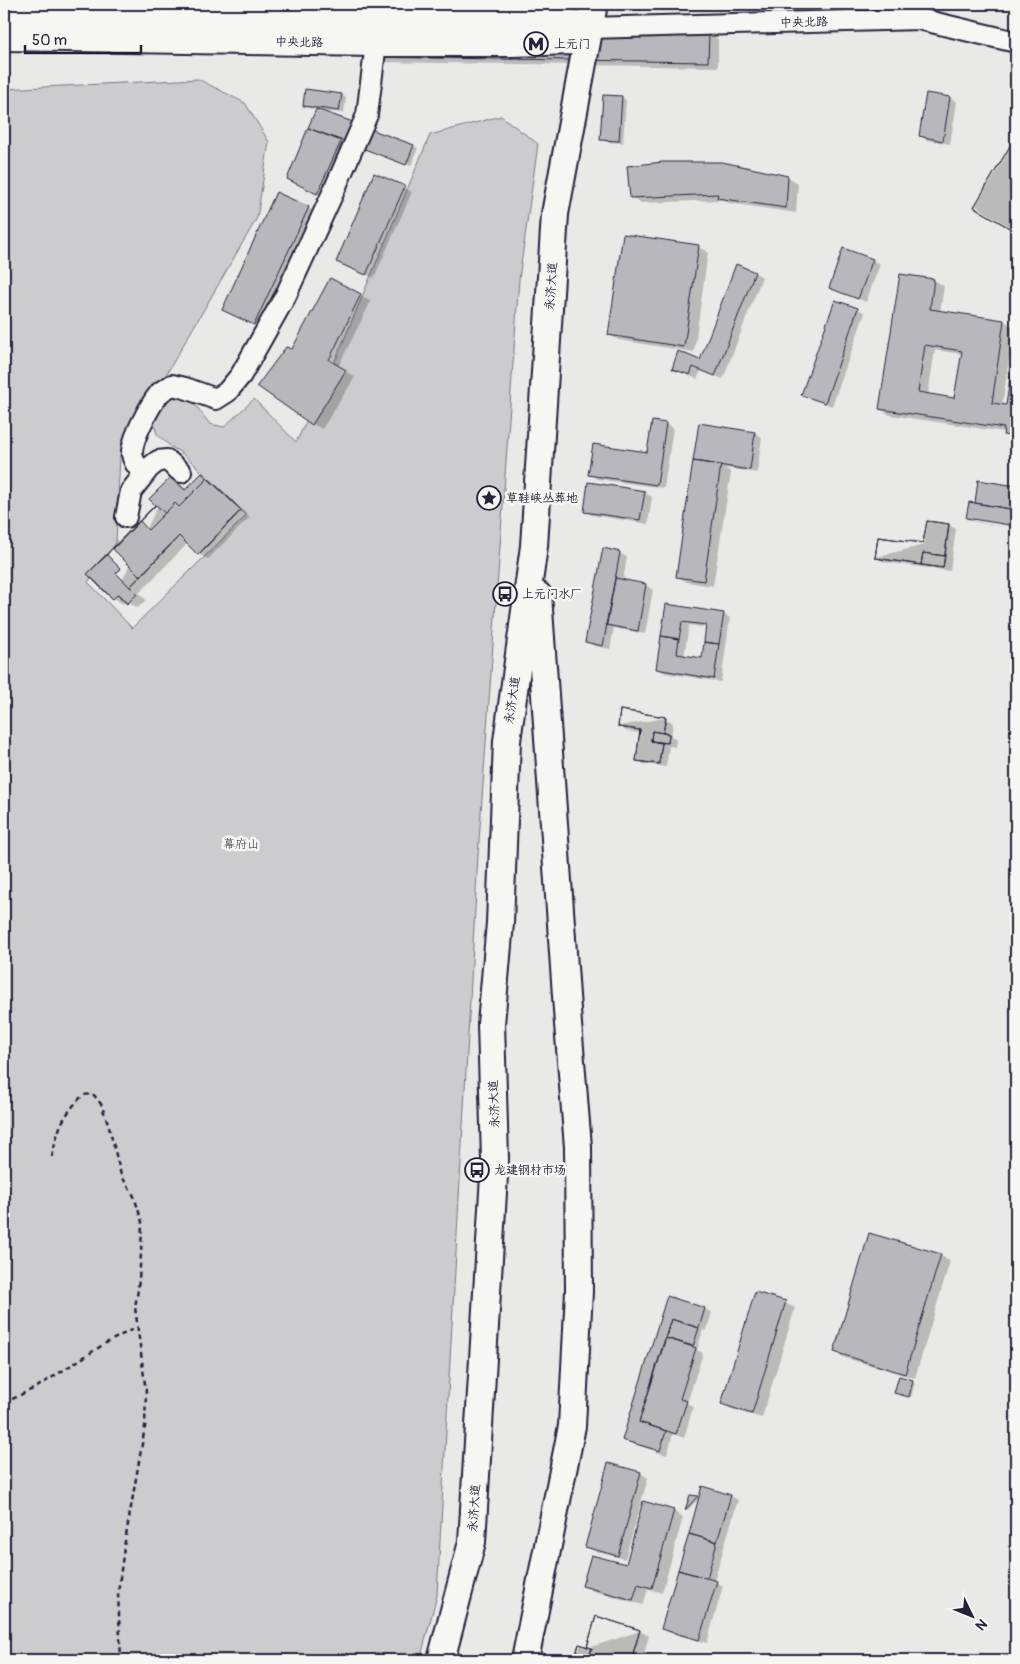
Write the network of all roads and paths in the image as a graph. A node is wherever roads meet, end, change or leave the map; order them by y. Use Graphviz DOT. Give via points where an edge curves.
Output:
graph roads {
  1 [pos="4,16"];
  2 [pos="583,20"];
  3 [pos="4,38"];
  4 [pos="1016,42"];
  5 [pos="376,43"];
  6 [pos="181,472"];
  7 [pos="144,474"];
  8 [pos="126,517"];
  9 [pos="534,546"];
  10 [pos="52,1157"];
  11 [pos="137,1327"];
  12 [pos="4,1403"];
  13 [pos="121,1660"];
  14 [pos="441,1660"];
  15 [pos="525,1660"];
  1 -- 2 [label="main road, 中央北路"];
  2 -- 4 [label="street, 中央北路" via="919,19"];
  2 -- 5 [label="main road, 中央北路" via="512,43"];
  2 -- 9 [label="main road, 永济大道" via="555,214"];
  3 -- 5 [label="main road, 中央北路"];
  5 -- 7 [label="street" via="367,114 285,297 242,374 227,392 216,399 172,385 160,392 134,441 133,460"];
  6 -- 7 [label="street" via="167,460 158,461"];
  7 -- 8 [label="street" via="131,491"];
  9 -- 14 [label="main road, 永济大道" via="507,741 500,923 491,1024 495,1159 472,1542"];
  9 -- 15 [label="main road, 永济大道" via="578,1147 578,1292 572,1426"];
  10 -- 11 [label="path" via="58,1130 70,1110 83,1095 93,1094 101,1104 121,1175 134,1196 142,1222 135,1307"];
  11 -- 12 [label="path"];
  11 -- 13 [label="path" via="146,1392 145,1427 118,1594"];
}
